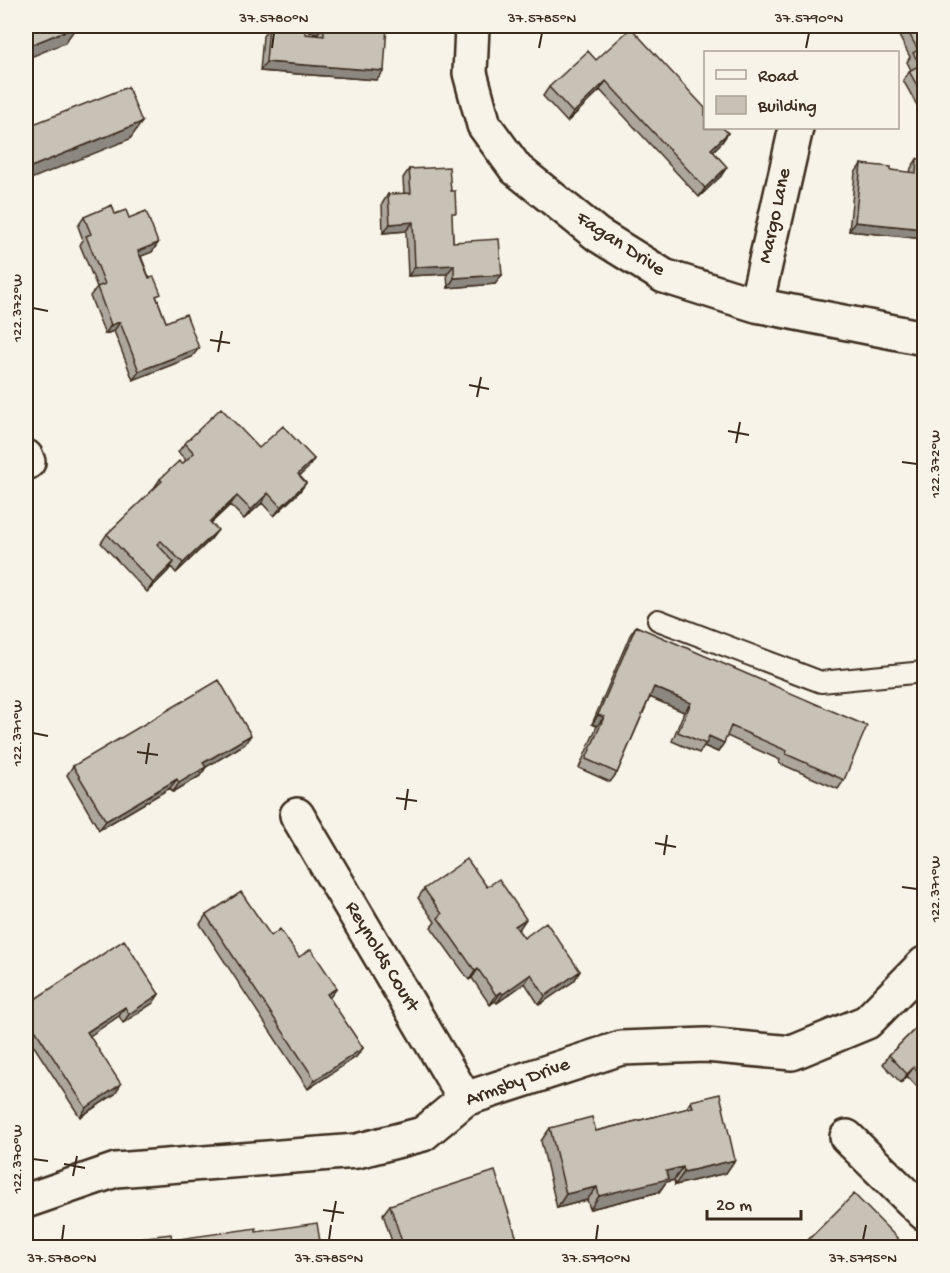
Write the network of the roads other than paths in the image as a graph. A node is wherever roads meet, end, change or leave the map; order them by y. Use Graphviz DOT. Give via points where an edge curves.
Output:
graph roads {
  1 [pos="472,26"];
  2 [pos="796,129"];
  3 [pos="756,305"];
  4 [pos="924,338"];
  5 [pos="658,620"];
  6 [pos="924,672"];
  7 [pos="297,815"];
  8 [pos="924,964"];
  9 [pos="465,1099"];
  10 [pos="848,1137"];
  11 [pos="26,1201"];
  12 [pos="924,1213"];
  1 -- 3 [label="street, Fagan Drive" via="470,73 484,125 516,170 598,235 664,276"];
  2 -- 3 [label="street, Margo Lane"];
  3 -- 4 [label="street, Fagan Drive"];
  5 -- 6 [label="lane" via="821,682"];
  7 -- 9 [label="street, Reynolds Court"];
  8 -- 9 [label="street, Armsby Drive" via="867,1022 792,1053 706,1045 621,1048"];
  9 -- 11 [label="street, Armsby Drive" via="423,1134 357,1151 116,1170"];
  10 -- 12 [label="street"];
}
